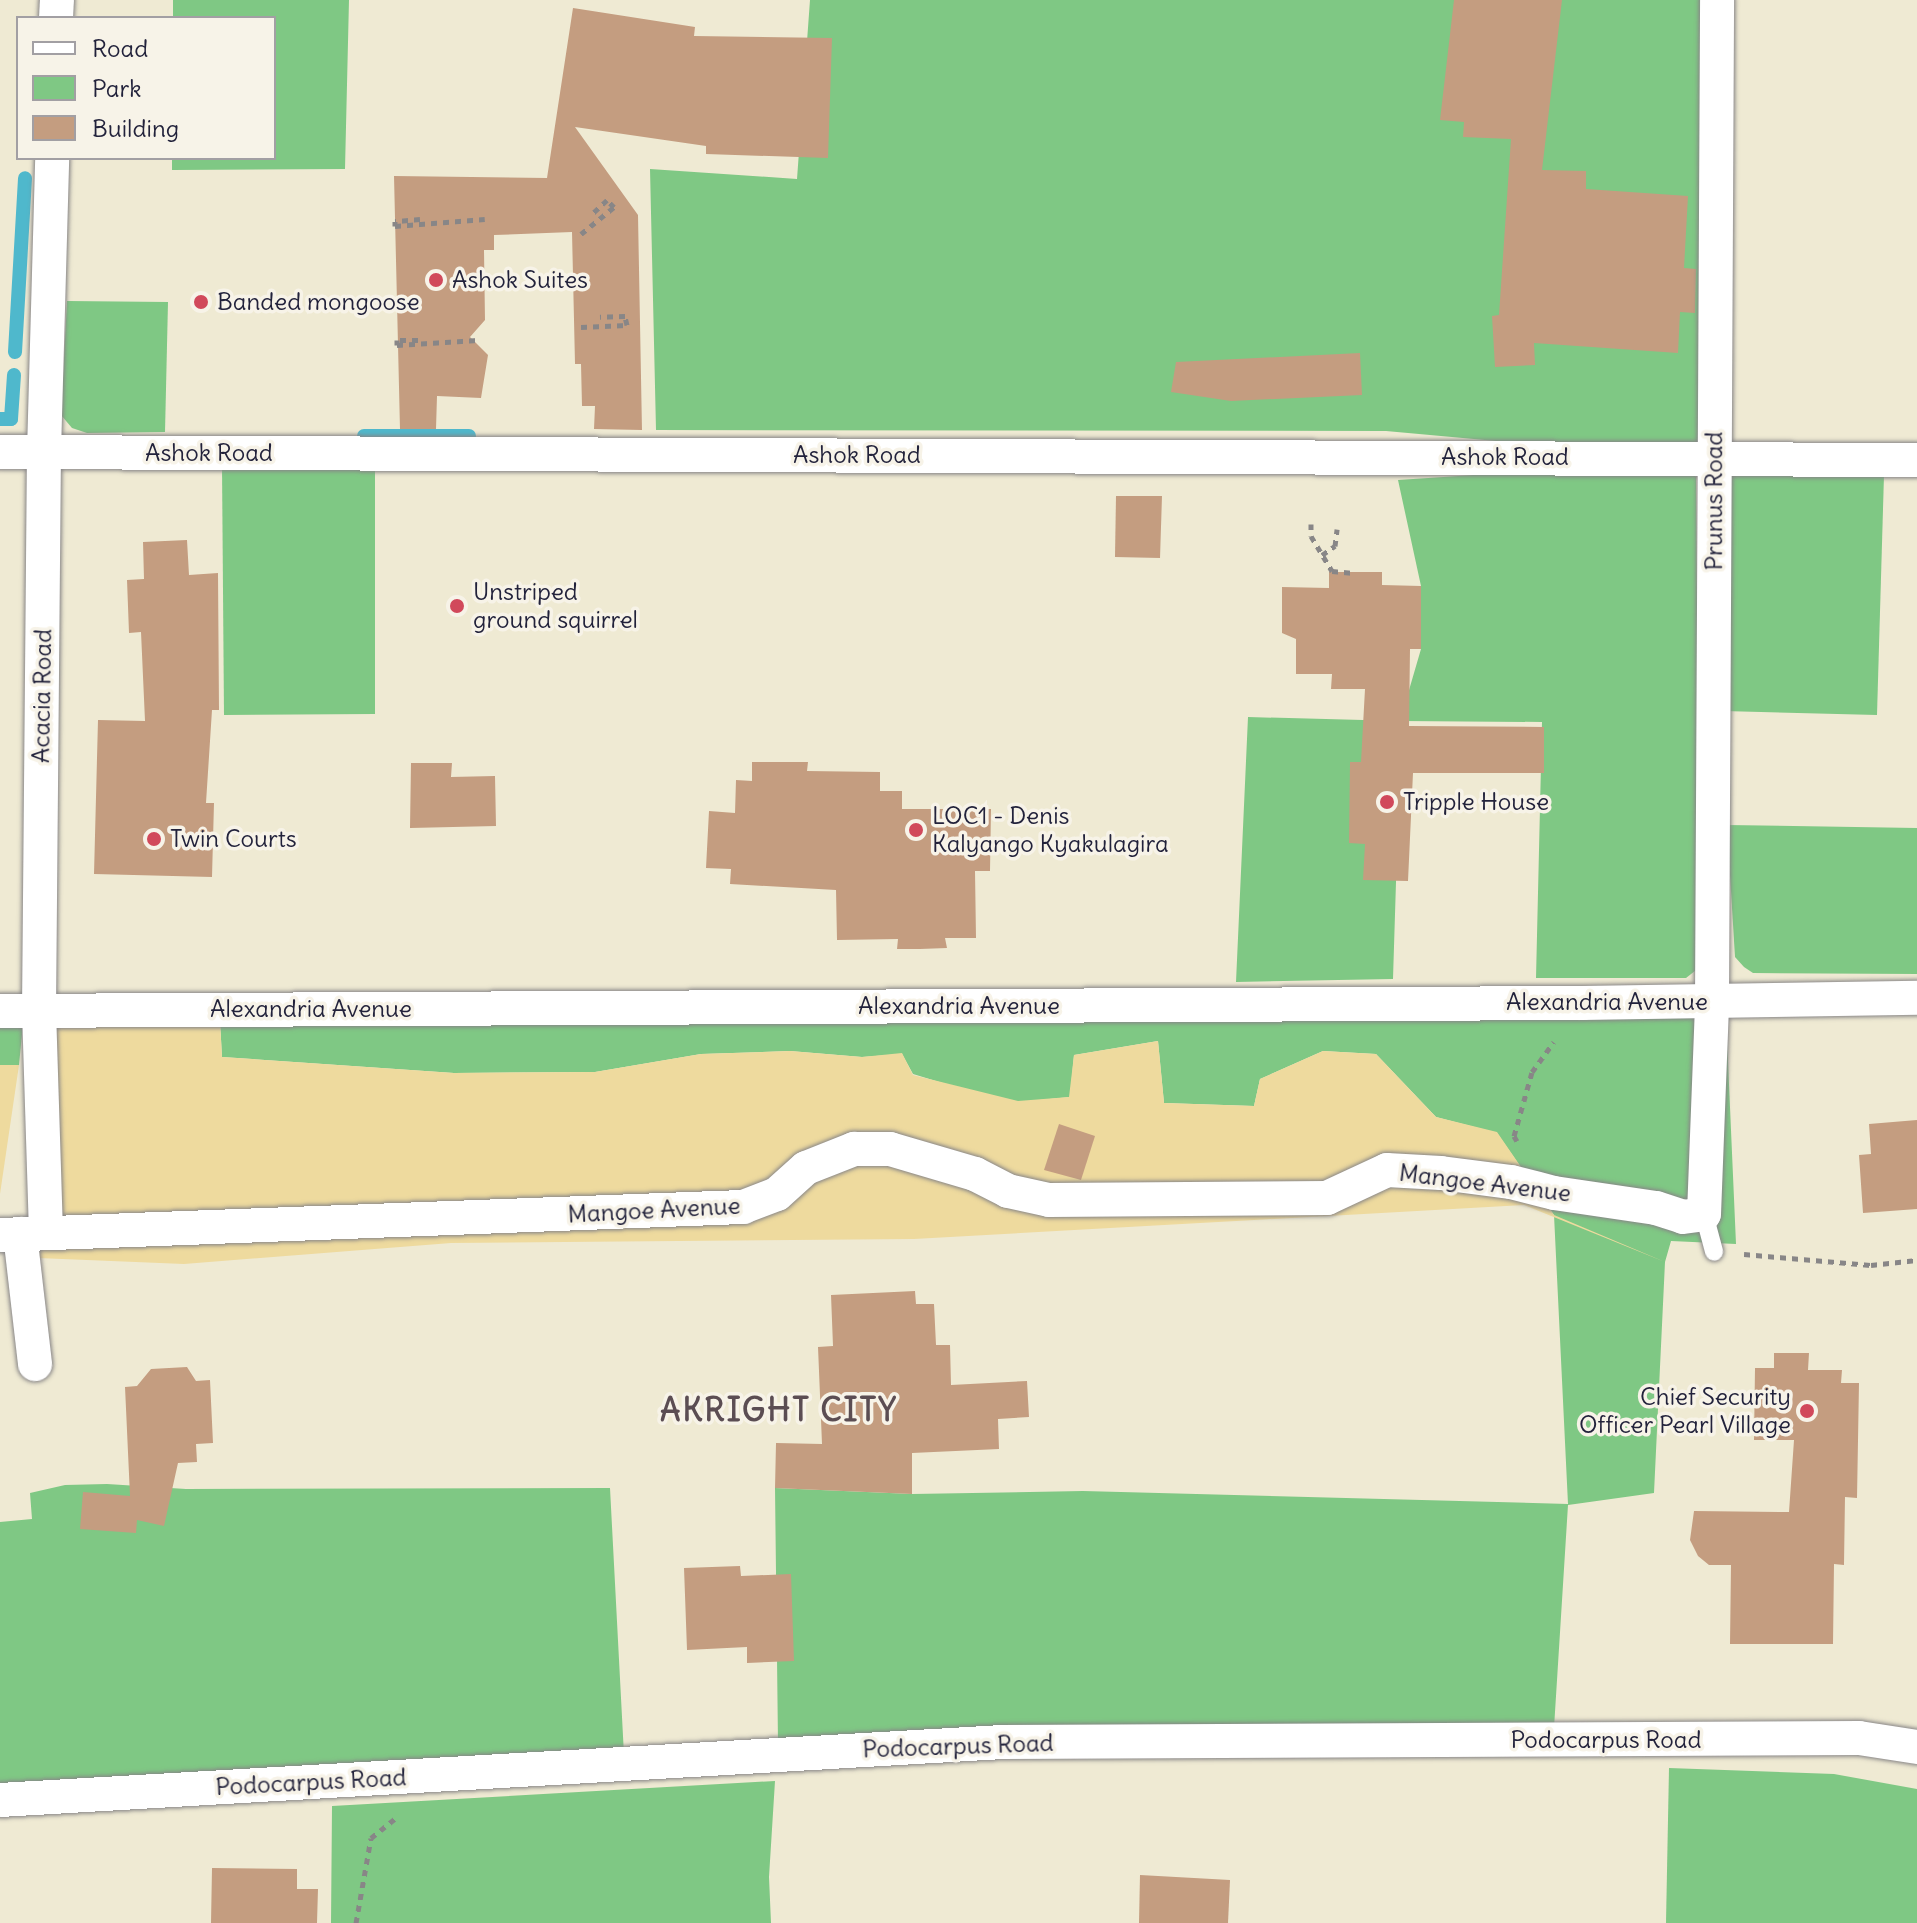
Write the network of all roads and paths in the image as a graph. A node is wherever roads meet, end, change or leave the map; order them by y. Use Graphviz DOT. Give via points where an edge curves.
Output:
graph roads {
  1 [pos="1717,0"];
  2 [pos="52,160"];
  3 [pos="590,216"];
  4 [pos="420,219"];
  5 [pos="485,219"];
  6 [pos="581,234"];
  7 [pos="600,317"];
  8 [pos="581,327"];
  9 [pos="418,340"];
  10 [pos="478,340"];
  11 [pos="0,452"];
  12 [pos="44,452"];
  13 [pos="1715,458"];
  14 [pos="1917,460"];
  15 [pos="1311,524"];
  16 [pos="1337,529"];
  17 [pos="1322,555"];
  18 [pos="1354,573"];
  19 [pos="1917,998"];
  20 [pos="1712,1002"];
  21 [pos="1583,1003"];
  22 [pos="0,1011"];
  23 [pos="39,1011"];
  24 [pos="1554,1193"];
  25 [pos="1704,1214"];
  26 [pos="22,1234"];
  27 [pos="1714,1252"];
  28 [pos="1917,1260"];
  29 [pos="35,1364"];
  30 [pos="1917,1747"];
  31 [pos="450,1774"];
  32 [pos="0,1800"];
  33 [pos="356,1923"];
  1 -- 13 [label="street, Prunus Road"];
  2 -- 12 [label="street, Acacia Road"];
  3 -- 6 [label="path" via="607,200 614,207"];
  4 -- 5 [label="path" via="395,221 395,226"];
  7 -- 8 [label="path" via="625,316 627,325"];
  9 -- 10 [label="path" via="397,340 397,345"];
  11 -- 12 [label="street, Ashok Road"];
  12 -- 13 [label="street, Ashok Road"];
  12 -- 23 [label="street, Acacia Road"];
  13 -- 14 [label="street, Ashok Road"];
  13 -- 20 [label="street, Prunus Road"];
  15 -- 17 [label="path" via="1311,536"];
  16 -- 17 [label="path" via="1335,546"];
  17 -- 18 [label="path" via="1332,571"];
  19 -- 20 [label="street, Alexandria Avenue"];
  20 -- 21 [label="street, Alexandria Avenue"];
  20 -- 25 [label="street, Prunus Road"];
  21 -- 23 [label="street, Alexandria Avenue"];
  21 -- 24 [label="path" via="1532,1072 1514,1136"];
  22 -- 23 [label="street, Alexandria Avenue"];
  23 -- 26 [label="street, Acacia Road"];
  24 -- 25 [label="street, Mangoe Avenue" via="1683,1217"];
  24 -- 26 [label="street, Mangoe Avenue" via="1455,1174 1387,1170 1327,1198 1049,1200 890,1149 854,1149 806,1168 777,1194 743,1207"];
  25 -- 27 [label="lane"];
  26 -- 29 [label="street, Acacia Road"];
  27 -- 28 [label="path" via="1871,1265"];
  30 -- 31 [label="street, Podocarpus Road" via="1859,1738 1002,1742"];
  31 -- 32 [label="street, Podocarpus Road"];
  31 -- 33 [label="path" via="371,1838"];
}
